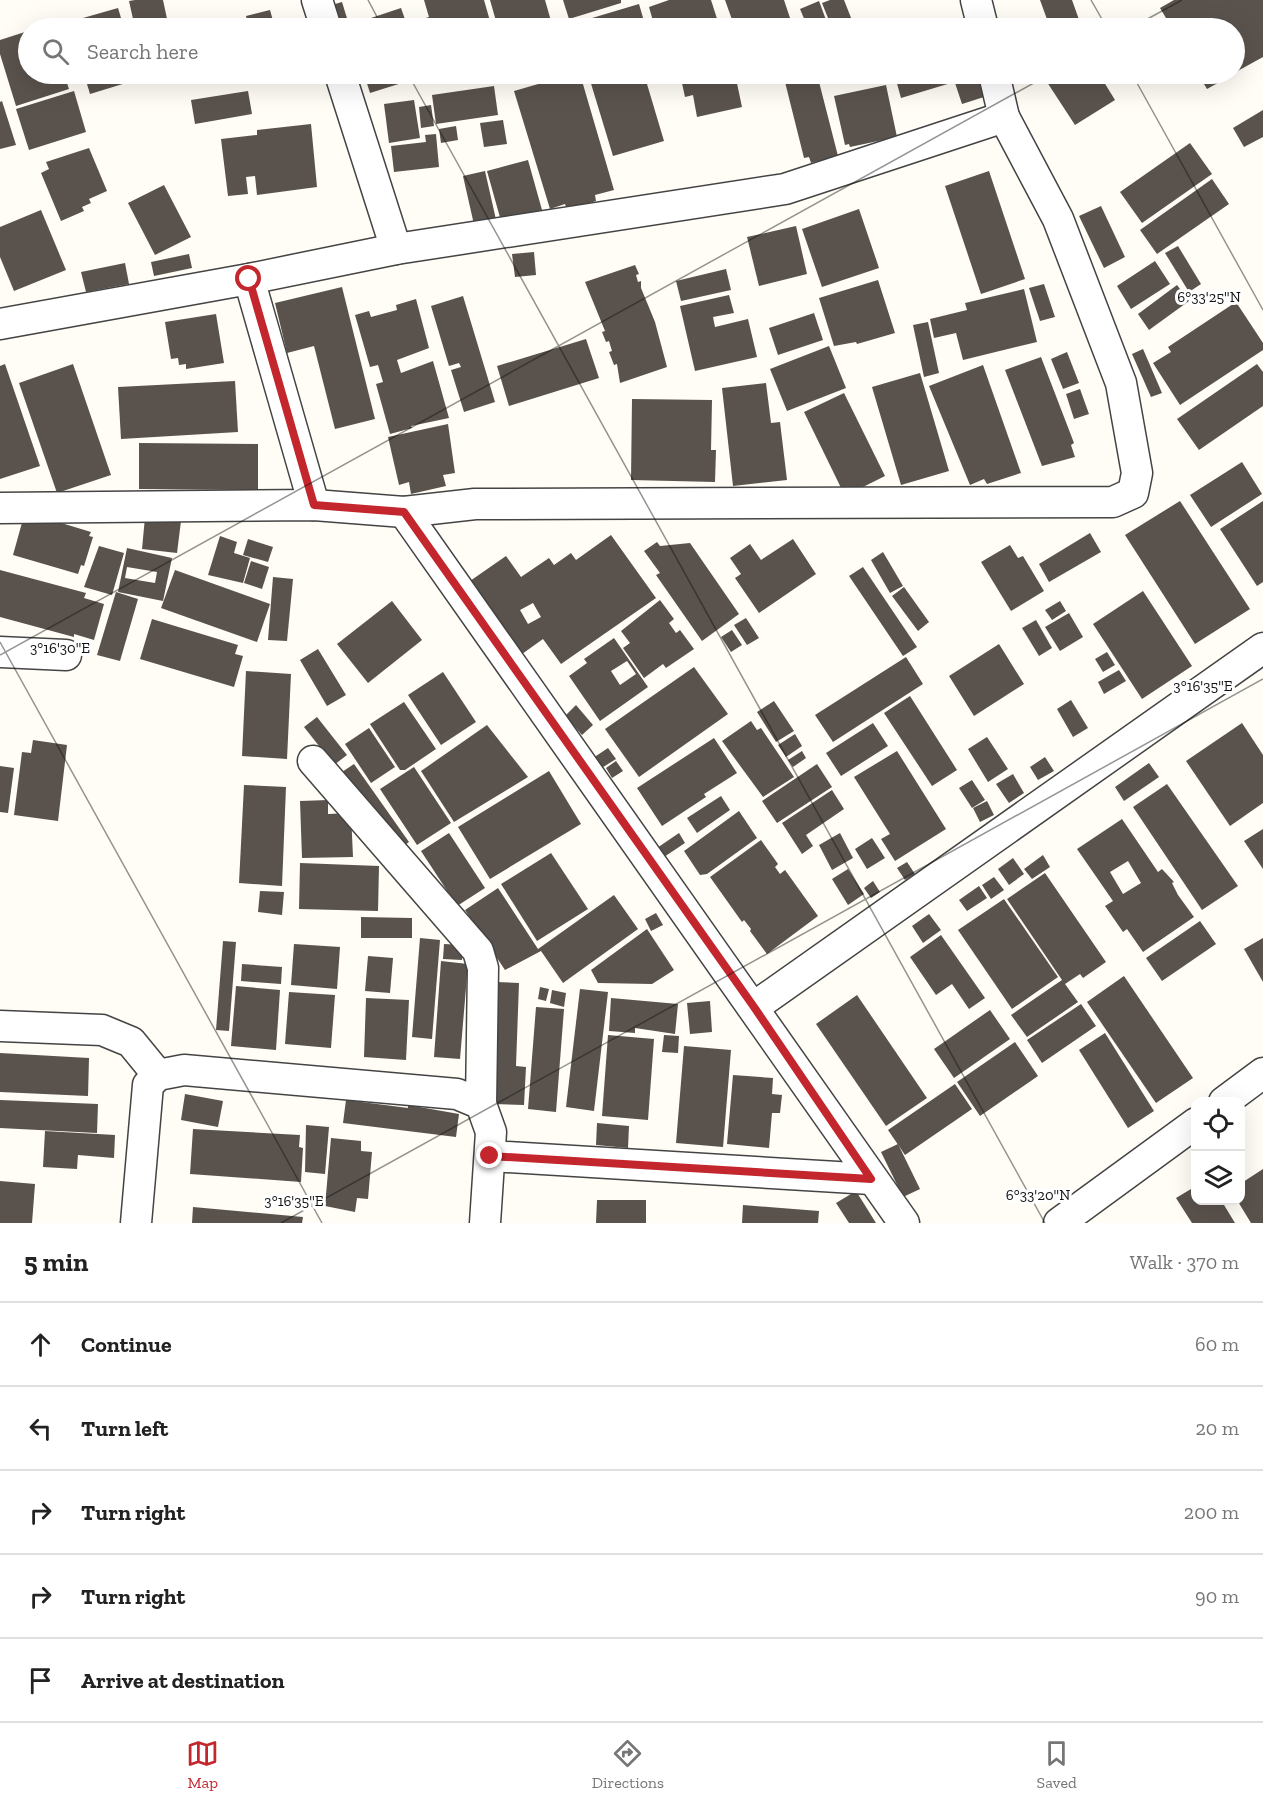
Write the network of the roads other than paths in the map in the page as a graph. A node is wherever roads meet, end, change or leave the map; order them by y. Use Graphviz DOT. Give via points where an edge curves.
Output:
graph roads {
  1 [pos="317,0"];
  2 [pos="976,0"];
  3 [pos="323,18"];
  4 [pos="980,18"];
  5 [pos="343,84"];
  6 [pos="996,84"];
  7 [pos="1004,117"];
  8 [pos="396,249"];
  9 [pos="249,279"];
  10 [pos="0,324"];
  11 [pos="314,505"];
  12 [pos="0,508"];
  13 [pos="404,512"];
  14 [pos="1263,648"];
  15 [pos="0,652"];
  16 [pos="66,655"];
  17 [pos="313,761"];
  18 [pos="754,1007"];
  19 [pos="0,1026"];
  20 [pos="1263,1073"];
  21 [pos="158,1075"];
  22 [pos="1230,1097"];
  23 [pos="481,1104"];
  24 [pos="1191,1127"];
  25 [pos="490,1156"];
  26 [pos="871,1179"];
  27 [pos="136,1223"];
  28 [pos="485,1223"];
  29 [pos="904,1223"];
  30 [pos="1059,1223"];
  1 -- 3 [label="street"];
  2 -- 4 [label="street"];
  5 -- 8 [label="street"];
  6 -- 7 [label="street"];
  7 -- 8 [label="street" via="785,189"];
  7 -- 13 [label="street" via="1058,219 1121,383 1137,473 1133,493 1113,501 475,504"];
  8 -- 9 [label="street"];
  9 -- 10 [label="street"];
  9 -- 11 [label="street"];
  11 -- 12 [label="street"];
  11 -- 13 [label="street"];
  13 -- 18 [label="street"];
  14 -- 18 [label="street"];
  15 -- 16 [label="street"];
  17 -- 23 [label="street" via="478,951 483,968"];
  18 -- 26 [label="street"];
  19 -- 21 [label="street" via="102,1030 131,1042"];
  20 -- 22 [label="street"];
  21 -- 23 [label="street" via="184,1070 291,1078 457,1094"];
  21 -- 27 [label="street" via="148,1085"];
  23 -- 25 [label="street" via="491,1132"];
  24 -- 30 [label="street"];
  25 -- 26 [label="street"];
  25 -- 28 [label="street"];
  26 -- 29 [label="street"];
}
